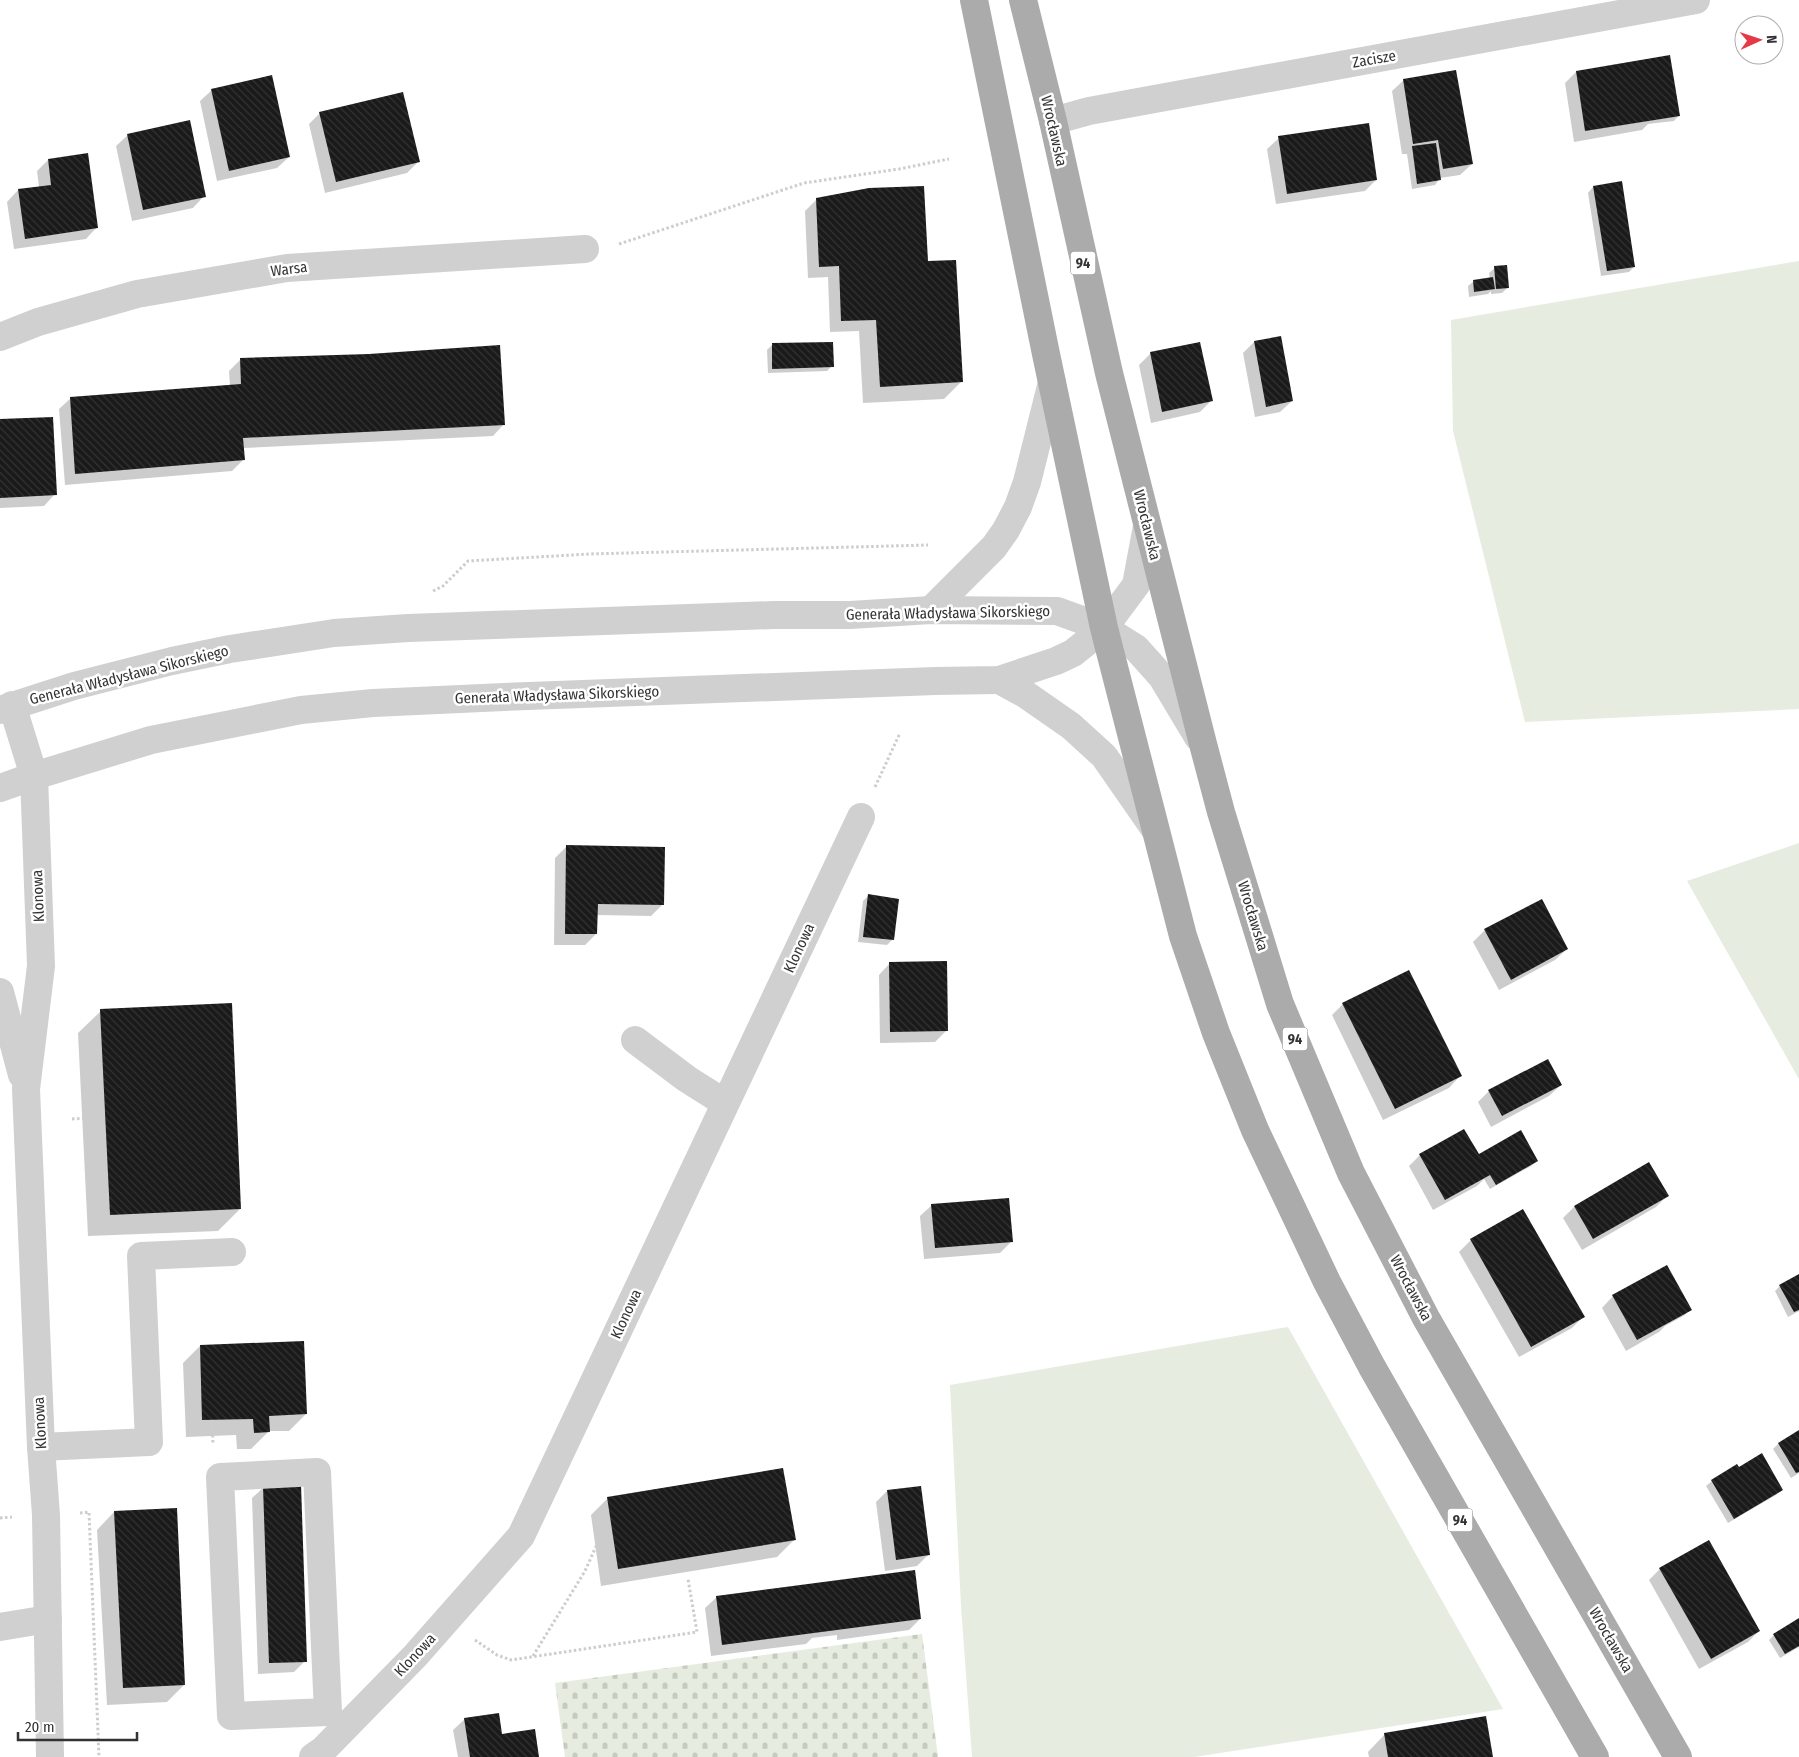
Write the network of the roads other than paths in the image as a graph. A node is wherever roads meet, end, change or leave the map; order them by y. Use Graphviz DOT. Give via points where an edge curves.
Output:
graph roads {
  1 [pos="974,0"];
  2 [pos="1023,0"];
  3 [pos="1696,0"];
  4 [pos="1053,121"];
  5 [pos="585,249"];
  6 [pos="0,337"];
  7 [pos="1052,382"];
  8 [pos="1147,526"];
  9 [pos="931,610"];
  10 [pos="1104,628"];
  11 [pos="999,680"];
  12 [pos="6,708"];
  13 [pos="1203,744"];
  14 [pos="34,776"];
  15 [pos="0,788"];
  16 [pos="861,817"];
  17 [pos="1154,829"];
  18 [pos="0,992"];
  19 [pos="635,1040"];
  20 [pos="26,1089"];
  21 [pos="725,1104"];
  22 [pos="232,1252"];
  23 [pos="41,1448"];
  24 [pos="48,1619"];
  25 [pos="0,1627"];
  26 [pos="335,1722"];
  27 [pos="50,1757"];
  28 [pos="313,1757"];
  29 [pos="1595,1757"];
  30 [pos="1678,1757"];
  1 -- 7 [label="main road, 94"];
  2 -- 4 [label="main road, Wrocławska / 94"];
  3 -- 4 [label="street, Zacisze" via="1089,111"];
  4 -- 8 [label="main road, Wrocławska / 94"];
  5 -- 6 [label="street, Warsa" via="287,268 137,294 38,322"];
  7 -- 9 [label="street" via="1027,482 1006,530 994,547"];
  7 -- 10 [label="main road, 94"];
  8 -- 10 [label="street" via="1136,585"];
  8 -- 13 [label="main road, Wrocławska / 94"];
  9 -- 10 [label="street, Generała Władysława Sikorskiego" via="1057,611"];
  9 -- 12 [label="street, Generała Władysława Sikorskiego" via="334,633 172,661 74,686"];
  10 -- 11 [label="street, Generała Władysława Sikorskiego" via="1073,653"];
  10 -- 13 [label="street" via="1136,648 1162,678"];
  10 -- 17 [label="main road, 94"];
  11 -- 14 [label="street, Generała Władysława Sikorskiego" via="346,705 301,710 151,740"];
  11 -- 17 [label="street" via="1071,726 1104,756"];
  12 -- 14 [label="street, Klonowa"];
  13 -- 30 [label="main road, Wrocławska / 94" via="1280,1004 1351,1173 1426,1318"];
  14 -- 15 [label="street, Generała Władysława Sikorskiego"];
  14 -- 20 [label="street, Klonowa" via="40,966"];
  16 -- 21 [label="street, Klonowa"];
  17 -- 29 [label="main road, 94" via="1182,936 1259,1139 1327,1282 1372,1366"];
  18 -- 20 [label="street, Klonowa"];
  19 -- 21 [label="street"];
  20 -- 23 [label="street, Klonowa"];
  21 -- 26 [label="street, Klonowa" via="521,1536 415,1656"];
  22 -- 23 [label="street" via="141,1256 149,1442"];
  23 -- 24 [label="street, Klonowa"];
  24 -- 25 [label="street"];
  24 -- 27 [label="street, Klonowa"];
  26 -- 26 [label="street" via="231,1716 220,1477 317,1472"];
  26 -- 28 [label="street, Klonowa" via="323,1750"];
}
